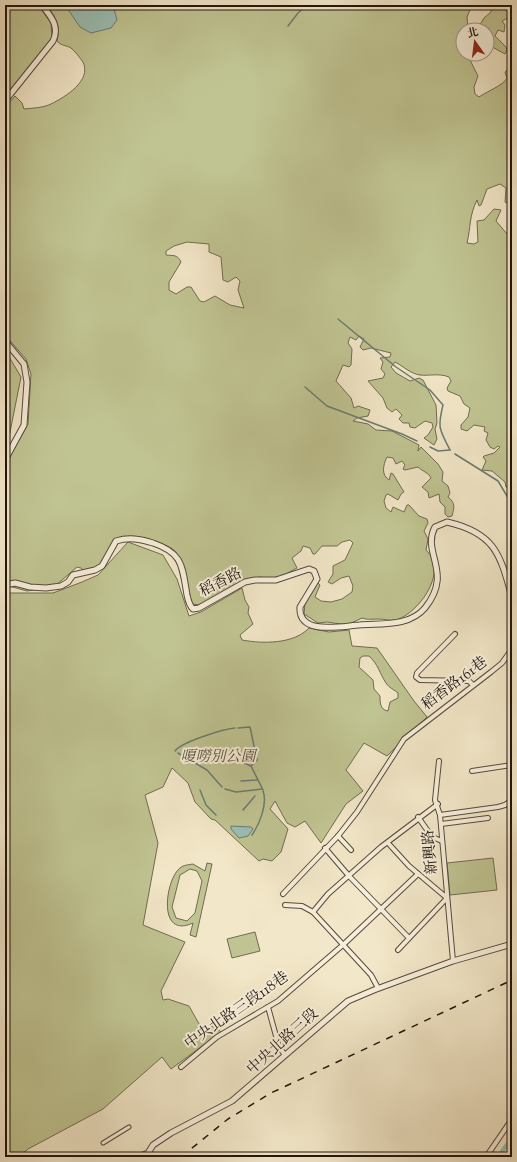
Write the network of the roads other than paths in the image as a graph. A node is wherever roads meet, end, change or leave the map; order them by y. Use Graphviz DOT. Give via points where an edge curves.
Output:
graph roads {
  1 [pos="42,5"];
  2 [pos="5,101"];
  3 [pos="5,341"];
  4 [pos="5,460"];
  5 [pos="5,585"];
  6 [pos="512,597"];
  7 [pos="455,634"];
  8 [pos="512,649"];
  9 [pos="474,685"];
  10 [pos="439,761"];
  11 [pos="512,765"];
  12 [pos="472,771"];
  13 [pos="512,800"];
  14 [pos="438,804"];
  15 [pos="440,815"];
  16 [pos="418,817"];
  17 [pos="488,818"];
  18 [pos="441,824"];
  19 [pos="338,836"];
  20 [pos="442,841"];
  21 [pos="388,843"];
  22 [pos="326,848"];
  23 [pos="351,850"];
  24 [pos="418,874"];
  25 [pos="349,876"];
  26 [pos="283,894"];
  27 [pos="447,898"];
  28 [pos="285,905"];
  29 [pos="381,910"];
  30 [pos="313,912"];
  31 [pos="409,938"];
  32 [pos="344,944"];
  33 [pos="512,944"];
  34 [pos="398,950"];
  35 [pos="453,961"];
  36 [pos="378,988"];
  37 [pos="268,1007"];
  38 [pos="285,1055"];
  39 [pos="181,1067"];
  40 [pos="512,1119"];
  41 [pos="129,1128"];
  42 [pos="103,1144"];
  43 [pos="138,1157"];
  44 [pos="486,1157"];
  1 -- 2 [label="street" via="55,22 56,36"];
  3 -- 4 [label="street" via="24,364 27,382 24,425"];
  5 -- 6 [label="street, 稻香路" via="15,583 46,588 61,586 73,575 102,566 116,542 134,539 159,545 177,556 189,603 193,609 249,581 276,580 309,568 314,571 317,579 300,607 301,615 306,621 327,628 394,623 418,614 434,595 438,577 431,535 435,527 448,522 478,533 492,546 504,566"];
  7 -- 9 [label="street" via="416,677 420,680 469,681"];
  8 -- 9 [label="street, 稻香路161巷" via="502,663"];
  9 -- 19 [label="street, 稻香路161巷" via="404,739 357,812"];
  10 -- 14 [label="street" via="435,800"];
  11 -- 12 [label="street"];
  13 -- 15 [label="street, 新興路" via="498,807"];
  14 -- 15 [label="street"];
  14 -- 16 [label="street"];
  15 -- 18 [label="street, 新興路"];
  16 -- 20 [label="street" via="432,837"];
  16 -- 21 [label="street"];
  17 -- 18 [label="street"];
  18 -- 20 [label="street, 新興路"];
  19 -- 22 [label="street, 稻香路161巷"];
  19 -- 23 [label="street"];
  20 -- 27 [label="street, 新興路"];
  21 -- 24 [label="street"];
  21 -- 25 [label="street"];
  22 -- 25 [label="street"];
  22 -- 26 [label="street, 稻香路161巷"];
  24 -- 27 [label="street"];
  24 -- 29 [label="street, 中央北路三段118巷"];
  25 -- 29 [label="street"];
  25 -- 30 [label="street" via="328,894"];
  27 -- 31 [label="street"];
  27 -- 35 [label="street, 新興路"];
  28 -- 30 [label="street" via="302,906"];
  29 -- 31 [label="street"];
  29 -- 32 [label="street, 中央北路三段118巷"];
  30 -- 32 [label="street"];
  31 -- 34 [label="street"];
  32 -- 36 [label="street" via="376,981"];
  32 -- 37 [label="street, 中央北路三段118巷"];
  33 -- 35 [label="street, 中央北路三段"];
  35 -- 36 [label="street, 中央北路三段"];
  36 -- 38 [label="street, 中央北路三段" via="348,1001"];
  37 -- 38 [label="street" via="279,1047"];
  37 -- 39 [label="street, 中央北路三段118巷" via="218,1037"];
  38 -- 43 [label="street, 中央北路三段" via="232,1101 171,1133 153,1145 148,1153"];
  40 -- 44 [label="street"];
  41 -- 42 [label="street"];
}
